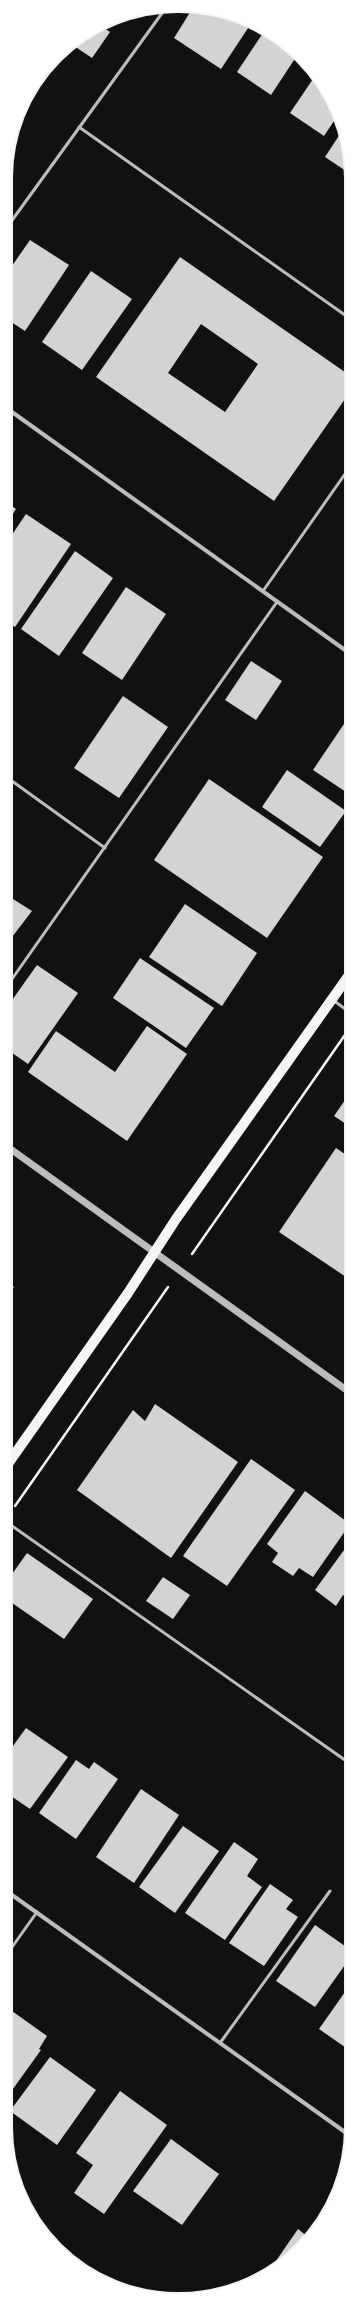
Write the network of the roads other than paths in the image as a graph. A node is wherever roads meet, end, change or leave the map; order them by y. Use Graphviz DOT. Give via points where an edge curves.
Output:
graph roads {
  1 [pos="162,13"];
  2 [pos="79,127"];
  3 [pos="12,220"];
  4 [pos="345,315"];
  5 [pos="12,412"];
  6 [pos="345,474"];
  7 [pos="263,591"];
  8 [pos="277,602"];
  9 [pos="345,650"];
  10 [pos="12,781"];
  11 [pos="104,848"];
  12 [pos="12,979"];
  13 [pos="345,981"];
  14 [pos="332,999"];
  15 [pos="345,1009"];
  16 [pos="12,1150"];
  17 [pos="154,1252"];
  18 [pos="345,1389"];
  19 [pos="12,1458"];
  20 [pos="12,1526"];
  21 [pos="345,1760"];
  22 [pos="330,1891"];
  23 [pos="12,1895"];
  24 [pos="37,1912"];
  25 [pos="12,1947"];
  26 [pos="220,2044"];
  27 [pos="345,2132"];
  1 -- 2 [label="lane"];
  2 -- 3 [label="lane"];
  2 -- 4 [label="lane"];
  5 -- 7 [label="street"];
  6 -- 7 [label="lane"];
  7 -- 8 [label="street"];
  8 -- 9 [label="street"];
  8 -- 11 [label="lane"];
  10 -- 11 [label="lane"];
  11 -- 12 [label="lane"];
  13 -- 14 [label="main road"];
  14 -- 15 [label="lane"];
  14 -- 17 [label="main road"];
  16 -- 17 [label="street"];
  17 -- 18 [label="street"];
  17 -- 19 [label="main road"];
  20 -- 21 [label="lane"];
  22 -- 26 [label="lane"];
  23 -- 24 [label="street"];
  24 -- 25 [label="lane"];
  24 -- 26 [label="street"];
  26 -- 27 [label="street"];
}
